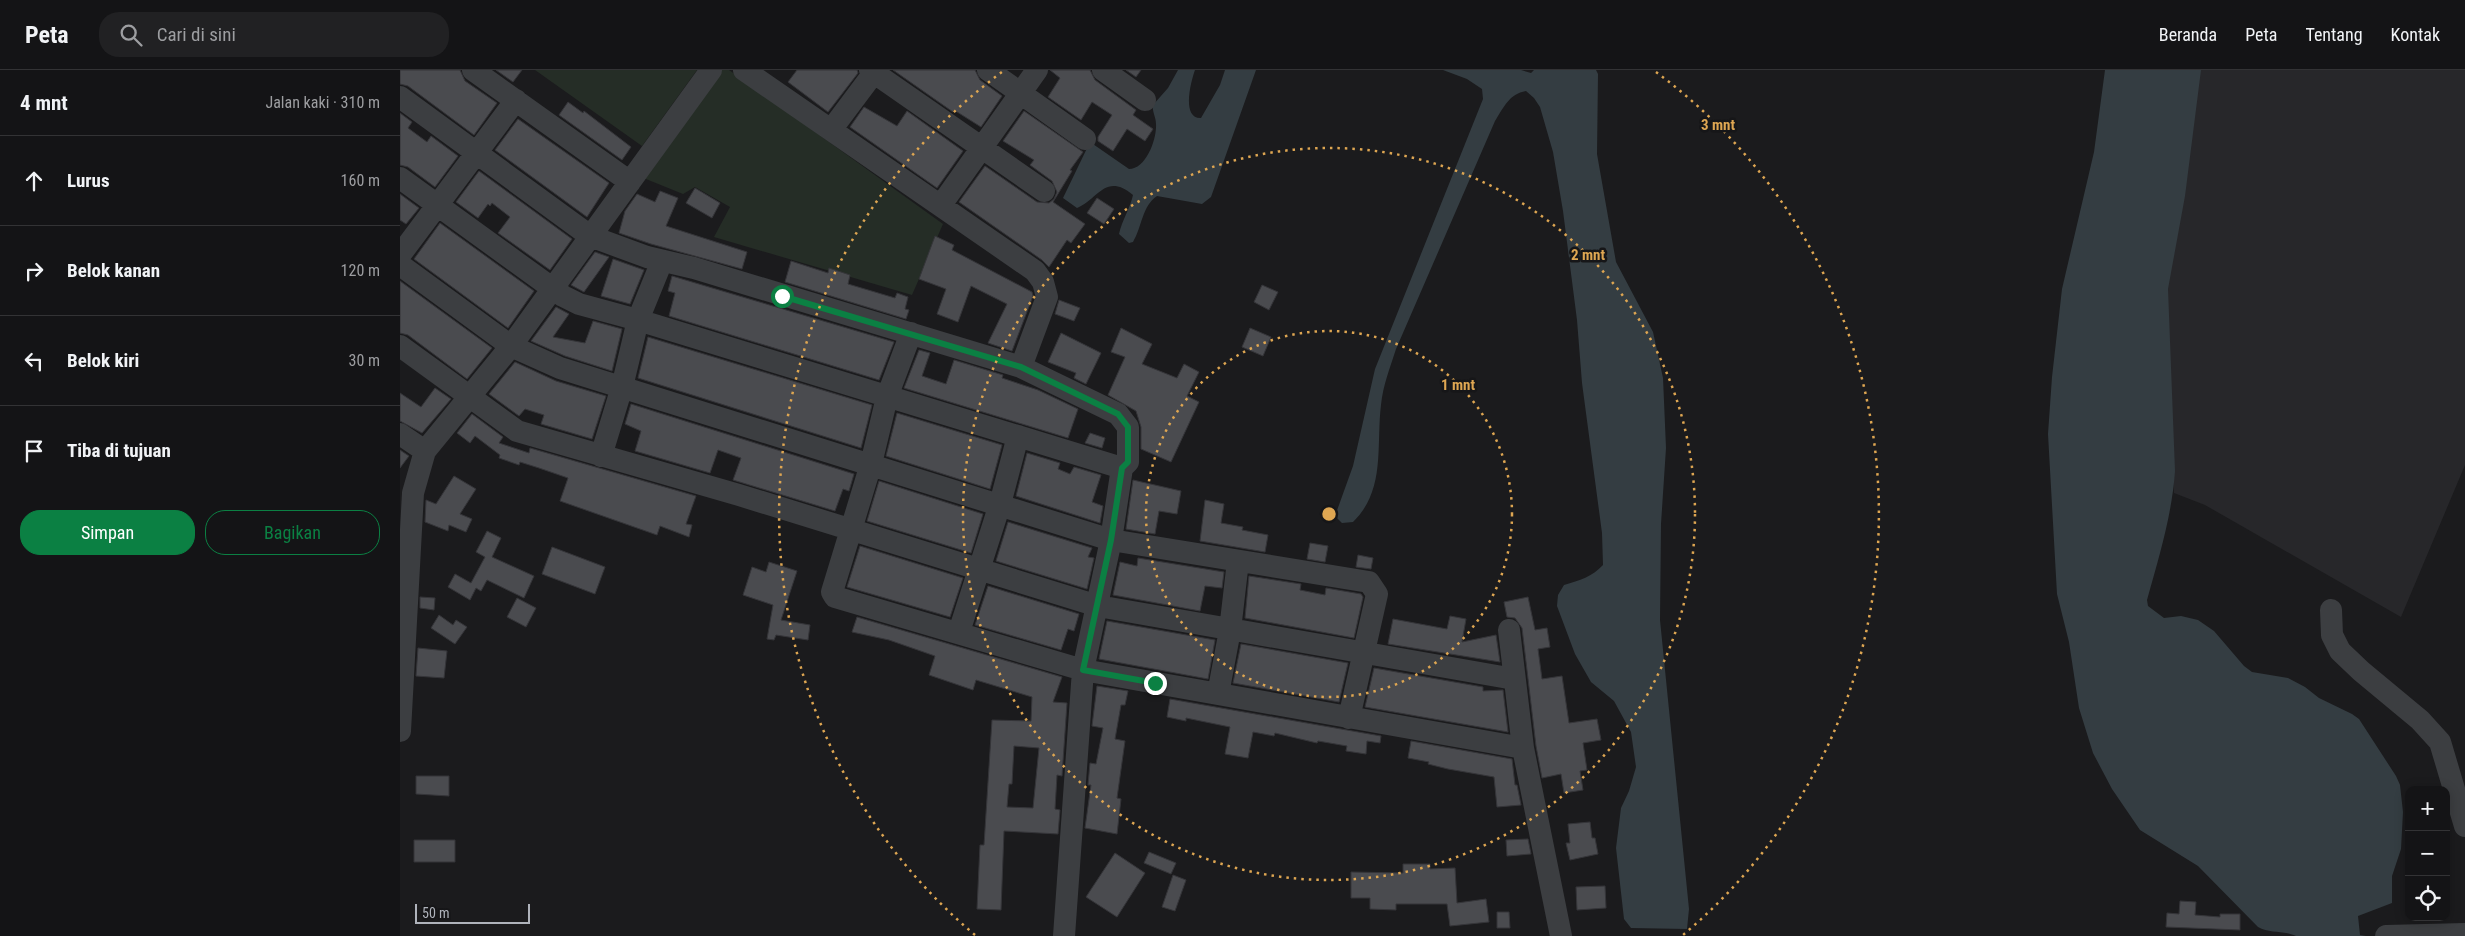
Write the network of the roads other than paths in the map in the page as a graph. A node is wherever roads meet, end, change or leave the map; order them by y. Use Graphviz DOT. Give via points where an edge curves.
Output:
graph roads {
  1 [pos="473,70"];
  2 [pos="711,70"];
  3 [pos="744,70"];
  4 [pos="988,70"];
  5 [pos="1037,70"];
  6 [pos="1103,70"];
  7 [pos="874,71"];
  8 [pos="1020,94"];
  9 [pos="400,97"];
  10 [pos="516,100"];
  11 [pos="1145,100"];
  12 [pos="831,130"];
  13 [pos="1086,139"];
  14 [pos="982,148"];
  15 [pos="477,152"];
  16 [pos="400,178"];
  17 [pos="630,182"];
  18 [pos="1044,191"];
  19 [pos="436,204"];
  20 [pos="941,205"];
  21 [pos="590,236"];
  22 [pos="400,255"];
  23 [pos="662,261"];
  24 [pos="400,265"];
  25 [pos="551,288"];
  26 [pos="638,320"];
  27 [pos="911,333"];
  28 [pos="400,346"];
  29 [pos="510,346"];
  30 [pos="1021,367"];
  31 [pos="622,387"];
  32 [pos="468,397"];
  33 [pos="887,397"];
  34 [pos="400,434"];
  35 [pos="1018,436"];
  36 [pos="425,451"];
  37 [pos="601,456"];
  38 [pos="871,464"];
  39 [pos="1122,468"];
  40 [pos="1000,504"];
  41 [pos="851,529"];
  42 [pos="1111,540"];
  43 [pos="1238,561"];
  44 [pos="979,570"];
  45 [pos="1098,606"];
  46 [pos="2331,610"];
  47 [pos="1230,630"];
  48 [pos="1509,630"];
  49 [pos="958,632"];
  50 [pos="1364,654"];
  51 [pos="1083,670"];
  52 [pos="1514,679"];
  53 [pos="1218,694"];
  54 [pos="1349,718"];
  55 [pos="400,731"];
  56 [pos="1523,748"];
  57 [pos="2465,826"];
  58 [pos="2465,934"];
  59 [pos="1064,936"];
  60 [pos="1561,936"];
  61 [pos="2386,936"];
  1 -- 10 [label="street"];
  2 -- 17 [label="street"];
  3 -- 12 [label="street"];
  4 -- 8 [label="street"];
  5 -- 8 [label="street"];
  6 -- 11 [label="street"];
  7 -- 12 [label="street"];
  7 -- 14 [label="street"];
  8 -- 13 [label="street"];
  8 -- 14 [label="street"];
  9 -- 15 [label="street"];
  10 -- 15 [label="street"];
  10 -- 17 [label="street"];
  12 -- 20 [label="street"];
  14 -- 18 [label="street"];
  14 -- 20 [label="street"];
  15 -- 19 [label="street"];
  15 -- 21 [label="street"];
  16 -- 19 [label="street"];
  17 -- 21 [label="street"];
  19 -- 22 [label="street"];
  19 -- 25 [label="street"];
  20 -- 30 [label="street" via="1035,271 1043,282 1047,297"];
  21 -- 23 [label="street"];
  21 -- 25 [label="street"];
  23 -- 26 [label="street"];
  23 -- 27 [label="street"];
  24 -- 29 [label="street"];
  25 -- 26 [label="street" via="579,304"];
  25 -- 29 [label="street"];
  26 -- 31 [label="street"];
  26 -- 33 [label="street"];
  27 -- 30 [label="street"];
  27 -- 33 [label="street"];
  28 -- 32 [label="street"];
  29 -- 31 [label="street" via="560,368"];
  29 -- 32 [label="street"];
  30 -- 39 [label="street" via="1118,414 1128,427 1130,439 1128,462"];
  31 -- 37 [label="street"];
  31 -- 38 [label="street"];
  32 -- 36 [label="street"];
  32 -- 37 [label="street" via="517,431"];
  33 -- 35 [label="street"];
  33 -- 38 [label="street"];
  34 -- 36 [label="street"];
  35 -- 39 [label="street"];
  35 -- 40 [label="street"];
  36 -- 55 [label="street" via="414,493"];
  37 -- 41 [label="street"];
  38 -- 40 [label="street"];
  38 -- 41 [label="street"];
  39 -- 42 [label="street"];
  40 -- 42 [label="street"];
  40 -- 44 [label="street"];
  41 -- 44 [label="street"];
  41 -- 49 [label="street" via="833,595"];
  42 -- 43 [label="street"];
  42 -- 45 [label="street"];
  43 -- 47 [label="street"];
  43 -- 50 [label="street" via="1369,582 1377,594"];
  44 -- 45 [label="street"];
  44 -- 49 [label="street"];
  45 -- 47 [label="street"];
  45 -- 51 [label="street"];
  46 -- 57 [label="street" via="2332,635 2340,651 2420,720 2440,742"];
  47 -- 50 [label="street"];
  47 -- 53 [label="street"];
  48 -- 52 [label="street"];
  49 -- 51 [label="street"];
  50 -- 52 [label="street"];
  50 -- 54 [label="street"];
  51 -- 53 [label="street"];
  51 -- 59 [label="street"];
  52 -- 56 [label="street"];
  53 -- 54 [label="street"];
  54 -- 56 [label="street"];
  56 -- 60 [label="street"];
  58 -- 61 [label="street"];
}
